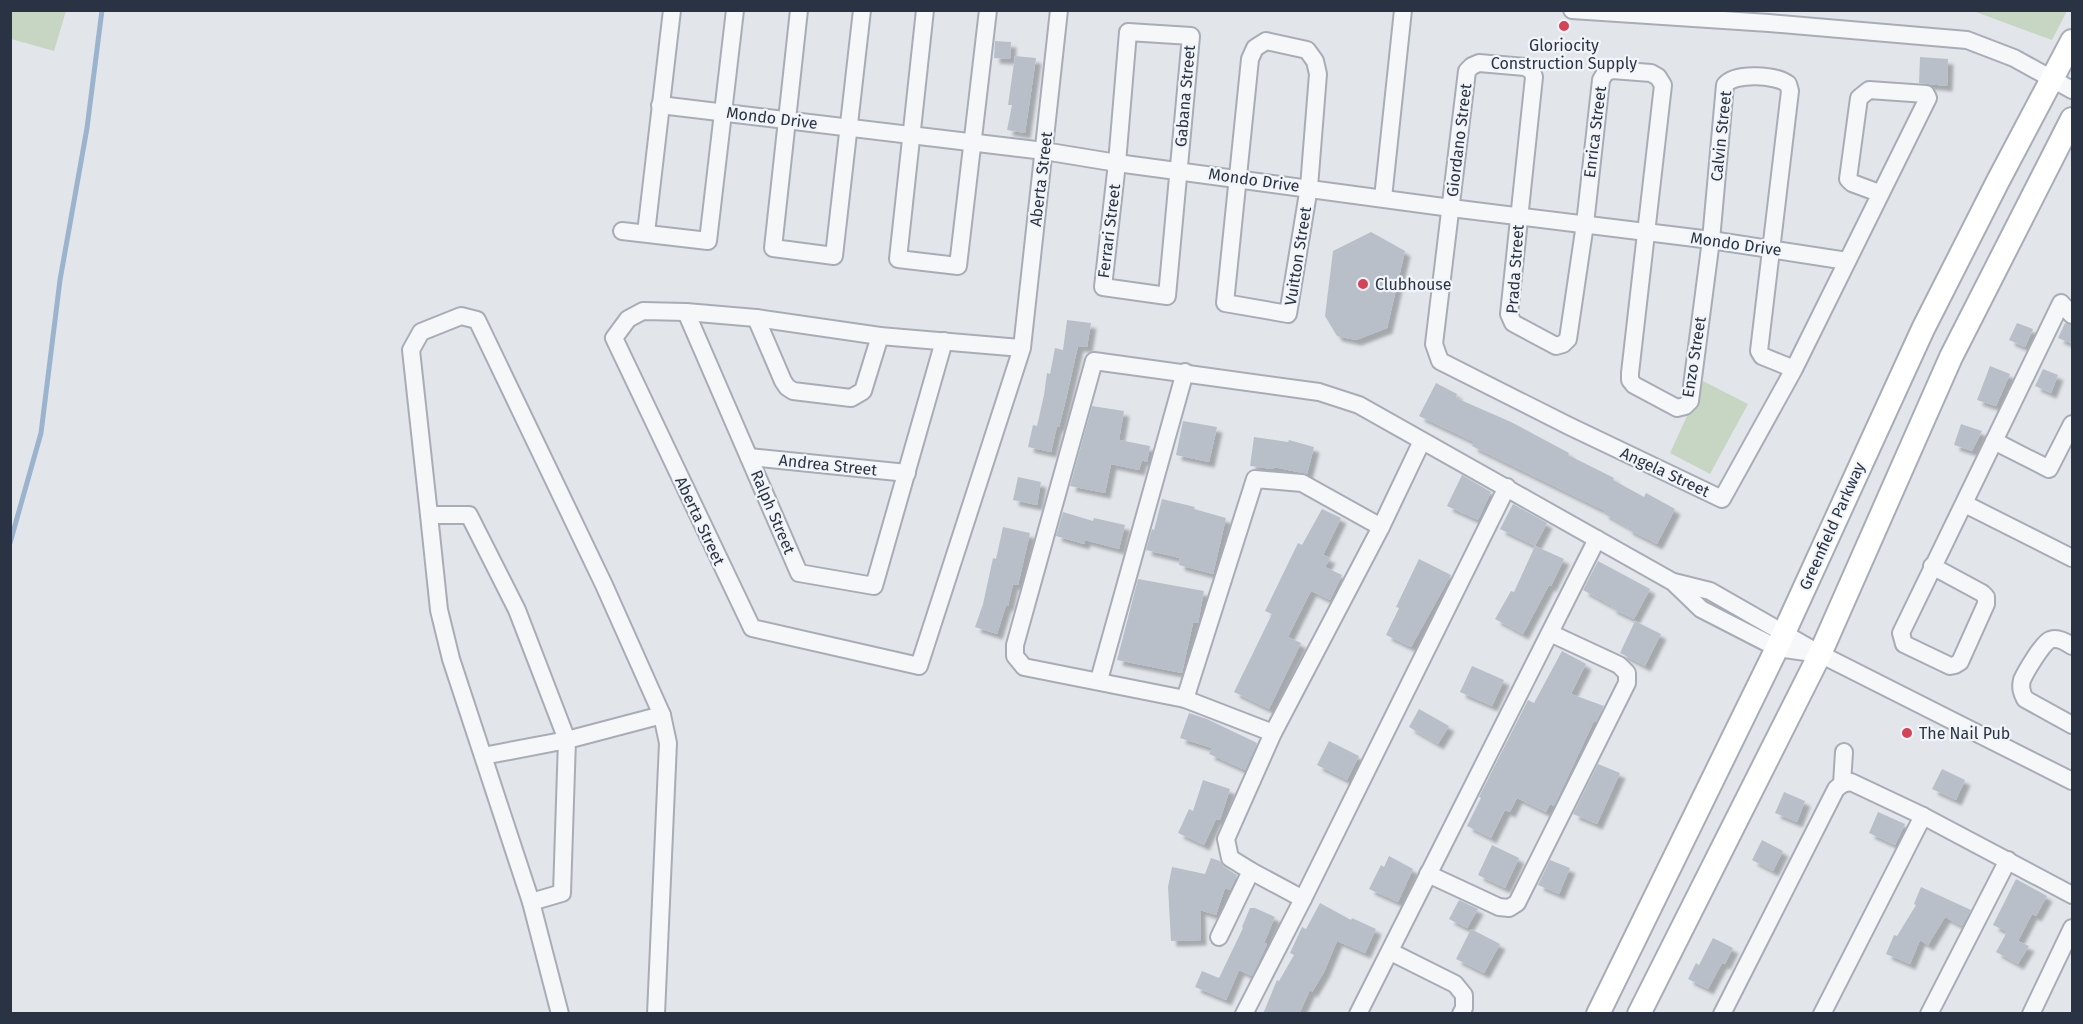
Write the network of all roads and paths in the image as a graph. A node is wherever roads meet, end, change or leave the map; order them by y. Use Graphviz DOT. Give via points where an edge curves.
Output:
graph roads {
  1 [pos="672,10"];
  2 [pos="735,10"];
  3 [pos="799,10"];
  4 [pos="862,10"];
  5 [pos="925,10"];
  6 [pos="988,10"];
  7 [pos="1059,10"];
  8 [pos="1403,10"];
  9 [pos="1572,10"];
  10 [pos="1769,17"];
  11 [pos="2073,41"];
  12 [pos="2052,79"];
  13 [pos="2073,90"];
  14 [pos="660,105"];
  15 [pos="723,112"];
  16 [pos="2073,119"];
  17 [pos="787,120"];
  18 [pos="849,128"];
  19 [pos="911,135"];
  20 [pos="972,142"];
  21 [pos="1044,151"];
  22 [pos="1117,163"];
  23 [pos="1178,170"];
  24 [pos="1237,178"];
  25 [pos="1309,187"];
  26 [pos="1880,194"];
  27 [pos="1383,198"];
  28 [pos="1451,208"];
  29 [pos="1519,217"];
  30 [pos="1585,225"];
  31 [pos="622,231"];
  32 [pos="1646,232"];
  33 [pos="646,233"];
  34 [pos="1711,240"];
  35 [pos="1772,249"];
  36 [pos="1847,261"];
  37 [pos="686,312"];
  38 [pos="2073,315"];
  39 [pos="756,318"];
  40 [pos="880,336"];
  41 [pos="944,341"];
  42 [pos="1022,348"];
  43 [pos="1794,369"];
  44 [pos="1185,372"];
  45 [pos="2073,424"];
  46 [pos="1422,441"];
  47 [pos="1994,441"];
  48 [pos="749,457"];
  49 [pos="907,473"];
  50 [pos="1507,487"];
  51 [pos="1965,504"];
  52 [pos="429,515"];
  53 [pos="1381,527"];
  54 [pos="1597,539"];
  55 [pos="2073,558"];
  56 [pos="1932,567"];
  57 [pos="1550,633"];
  58 [pos="1781,640"];
  59 [pos="2073,646"];
  60 [pos="1820,654"];
  61 [pos="1099,680"];
  62 [pos="1185,699"];
  63 [pos="662,715"];
  64 [pos="2073,725"];
  65 [pos="1273,733"];
  66 [pos="567,740"];
  67 [pos="1844,752"];
  68 [pos="483,756"];
  69 [pos="2073,781"];
  70 [pos="1842,784"];
  71 [pos="1923,816"];
  72 [pos="2008,860"];
  73 [pos="1251,871"];
  74 [pos="1428,874"];
  75 [pos="2073,895"];
  76 [pos="1304,899"];
  77 [pos="531,902"];
  78 [pos="2073,928"];
  79 [pos="1219,937"];
  80 [pos="1391,952"];
  81 [pos="560,1014"];
  82 [pos="656,1014"];
  83 [pos="1244,1014"];
  84 [pos="1358,1014"];
  85 [pos="1461,1014"];
  86 [pos="1598,1014"];
  87 [pos="1639,1014"];
  88 [pos="1722,1014"];
  89 [pos="1822,1014"];
  90 [pos="1929,1014"];
  91 [pos="2031,1014"];
  1 -- 14 [label="street"];
  2 -- 15 [label="street"];
  3 -- 17 [label="street"];
  4 -- 18 [label="street"];
  5 -- 19 [label="street"];
  6 -- 20 [label="street"];
  7 -- 21 [label="street, Aberta Street"];
  8 -- 27 [label="street"];
  9 -- 10 [label="street"];
  10 -- 12 [label="street" via="1967,40 2014,58"];
  11 -- 12 [label="main road, Greenfield Parkway"];
  12 -- 13 [label="street"];
  12 -- 58 [label="main road, Greenfield Parkway" via="1923,328"];
  14 -- 15 [label="street, Mondo Drive"];
  14 -- 33 [label="street"];
  15 -- 17 [label="street, Mondo Drive"];
  15 -- 33 [label="street" via="708,241"];
  16 -- 60 [label="main road" via="1951,357"];
  17 -- 18 [label="street, Mondo Drive"];
  17 -- 18 [label="street" via="773,249 834,256"];
  18 -- 19 [label="street, Mondo Drive"];
  19 -- 20 [label="street, Mondo Drive"];
  19 -- 20 [label="street" via="898,259 958,266"];
  20 -- 21 [label="street, Mondo Drive"];
  21 -- 22 [label="street, Mondo Drive"];
  21 -- 42 [label="street, Aberta Street"];
  22 -- 23 [label="street, Mondo Drive"];
  22 -- 23 [label="street, Ferrari Street" via="1103,287 1167,296"];
  22 -- 23 [label="street, Gabana Street" via="1128,32 1191,36"];
  23 -- 24 [label="street, Mondo Drive"];
  24 -- 25 [label="street, Mondo Drive"];
  24 -- 25 [label="street, Vuitton Street" via="1225,303 1288,314"];
  24 -- 25 [label="street" via="1250,59 1255,48 1266,41 1307,51 1315,61 1318,74"];
  25 -- 27 [label="street, Mondo Drive"];
  26 -- 26 [label="street, Angela Street" via="1848,179 1859,98 1869,90 1926,94 1928,98"];
  26 -- 36 [label="street, Angela Street"];
  27 -- 28 [label="street, Mondo Drive"];
  28 -- 29 [label="street, Mondo Drive"];
  28 -- 29 [label="street, Giordano Street" via="1467,71 1479,63 1525,67 1534,77"];
  28 -- 43 [label="street, Angela Street" via="1434,344 1440,361 1722,499"];
  29 -- 30 [label="street, Mondo Drive"];
  29 -- 30 [label="street, Prada Street" via="1510,320 1556,345 1568,339"];
  30 -- 32 [label="street, Mondo Drive"];
  30 -- 32 [label="street, Enrica Street" via="1600,80 1612,70 1651,73 1663,85"];
  31 -- 33 [label="street"];
  32 -- 34 [label="street, Mondo Drive"];
  32 -- 34 [label="street, Enzo Street" via="1630,380 1677,408 1690,401"];
  34 -- 35 [label="street, Mondo Drive"];
  34 -- 35 [label="street, Calvin Street" via="1725,85 1739,76 1781,79 1790,91"];
  35 -- 36 [label="street, Mondo Drive"];
  35 -- 43 [label="street" via="1759,351 1762,356"];
  36 -- 43 [label="street, Angela Street"];
  37 -- 39 [label="street, Aberta Street"];
  37 -- 42 [label="street, Aberta Street" via="644,311 628,319 614,338 752,628 919,666"];
  37 -- 48 [label="street, Ralph Street"];
  38 -- 47 [label="street" via="2061,303"];
  39 -- 40 [label="street, Aberta Street"];
  39 -- 40 [label="street" via="783,381 793,392 851,398 858,395 863,391"];
  40 -- 41 [label="street, Aberta Street"];
  41 -- 42 [label="street, Aberta Street"];
  41 -- 49 [label="street, Ralph Street"];
  44 -- 46 [label="street" via="1319,392 1359,405"];
  44 -- 61 [label="street"];
  44 -- 61 [label="street" via="1094,361 1015,656 1024,667"];
  45 -- 47 [label="street" via="2049,469"];
  46 -- 50 [label="street"];
  46 -- 53 [label="street"];
  47 -- 51 [label="street"];
  48 -- 49 [label="street, Andrea Street"];
  48 -- 49 [label="street, Ralph Street" via="799,573 874,586"];
  50 -- 54 [label="street"];
  50 -- 76 [label="street"];
  51 -- 55 [label="street"];
  51 -- 56 [label="street"];
  52 -- 63 [label="street" via="411,351 421,332 461,316 477,320"];
  52 -- 66 [label="street" via="469,515 517,610"];
  52 -- 68 [label="street" via="439,610"];
  53 -- 62 [label="street" via="1302,483 1255,479"];
  53 -- 65 [label="street"];
  54 -- 57 [label="street"];
  54 -- 58 [label="street" via="1673,582 1707,590"];
  56 -- 56 [label="street" via="1986,597 1960,662 1955,665 1904,644 1902,639 1901,633"];
  57 -- 74 [label="street"];
  57 -- 74 [label="street" via="1619,665 1627,673 1627,683 1533,872 1517,903 1509,908 1498,907"];
  58 -- 60 [label="street"];
  58 -- 86 [label="main road, Greenfield Parkway"];
  59 -- 64 [label="street" via="2052,638 2045,642 2022,679 2021,690 2025,699"];
  60 -- 69 [label="street"];
  60 -- 87 [label="main road"];
  61 -- 62 [label="street"];
  62 -- 65 [label="street"];
  63 -- 66 [label="street"];
  63 -- 82 [label="street" via="668,742"];
  65 -- 73 [label="street" via="1226,839 1230,858"];
  66 -- 68 [label="street"];
  66 -- 77 [label="street" via="562,893"];
  67 -- 70 [label="street"];
  68 -- 77 [label="street"];
  70 -- 71 [label="street" via="1851,782"];
  70 -- 88 [label="street" via="1836,789"];
  71 -- 72 [label="street"];
  71 -- 89 [label="street"];
  72 -- 75 [label="street"];
  72 -- 90 [label="street"];
  73 -- 76 [label="street"];
  73 -- 79 [label="street"];
  74 -- 80 [label="street"];
  76 -- 83 [label="street"];
  77 -- 81 [label="street"];
  78 -- 91 [label="street"];
  80 -- 84 [label="street"];
  80 -- 85 [label="street" via="1455,984 1464,995"];
}
